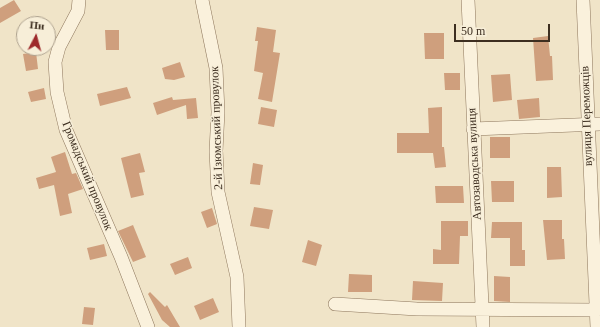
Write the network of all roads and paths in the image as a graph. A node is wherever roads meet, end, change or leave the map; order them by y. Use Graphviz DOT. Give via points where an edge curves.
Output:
graph roads {
  1 [pos="79,0"];
  2 [pos="202,0"];
  3 [pos="468,0"];
  4 [pos="583,0"];
  5 [pos="594,124"];
  6 [pos="473,129"];
  7 [pos="335,304"];
  8 [pos="482,309"];
  9 [pos="596,310"];
  10 [pos="148,327"];
  11 [pos="240,327"];
  12 [pos="483,327"];
  13 [pos="597,327"];
  1 -- 10 [label="street, Громадський провулок" via="78,11 54,62 57,92 66,130"];
  2 -- 11 [label="street, 2-й Ізюмський провулок" via="216,68 218,192 237,277"];
  3 -- 6 [label="street, Автозаводська вулиця"];
  4 -- 5 [label="street, вулиця Переможців"];
  5 -- 6 [label="street"];
  5 -- 9 [label="street, вулиця Переможців"];
  6 -- 8 [label="street, Автозаводська вулиця"];
  7 -- 8 [label="street" via="417,309"];
  8 -- 9 [label="street"];
  8 -- 12 [label="street, Автозаводська вулиця"];
  9 -- 13 [label="street, вулиця Переможців"];
}
